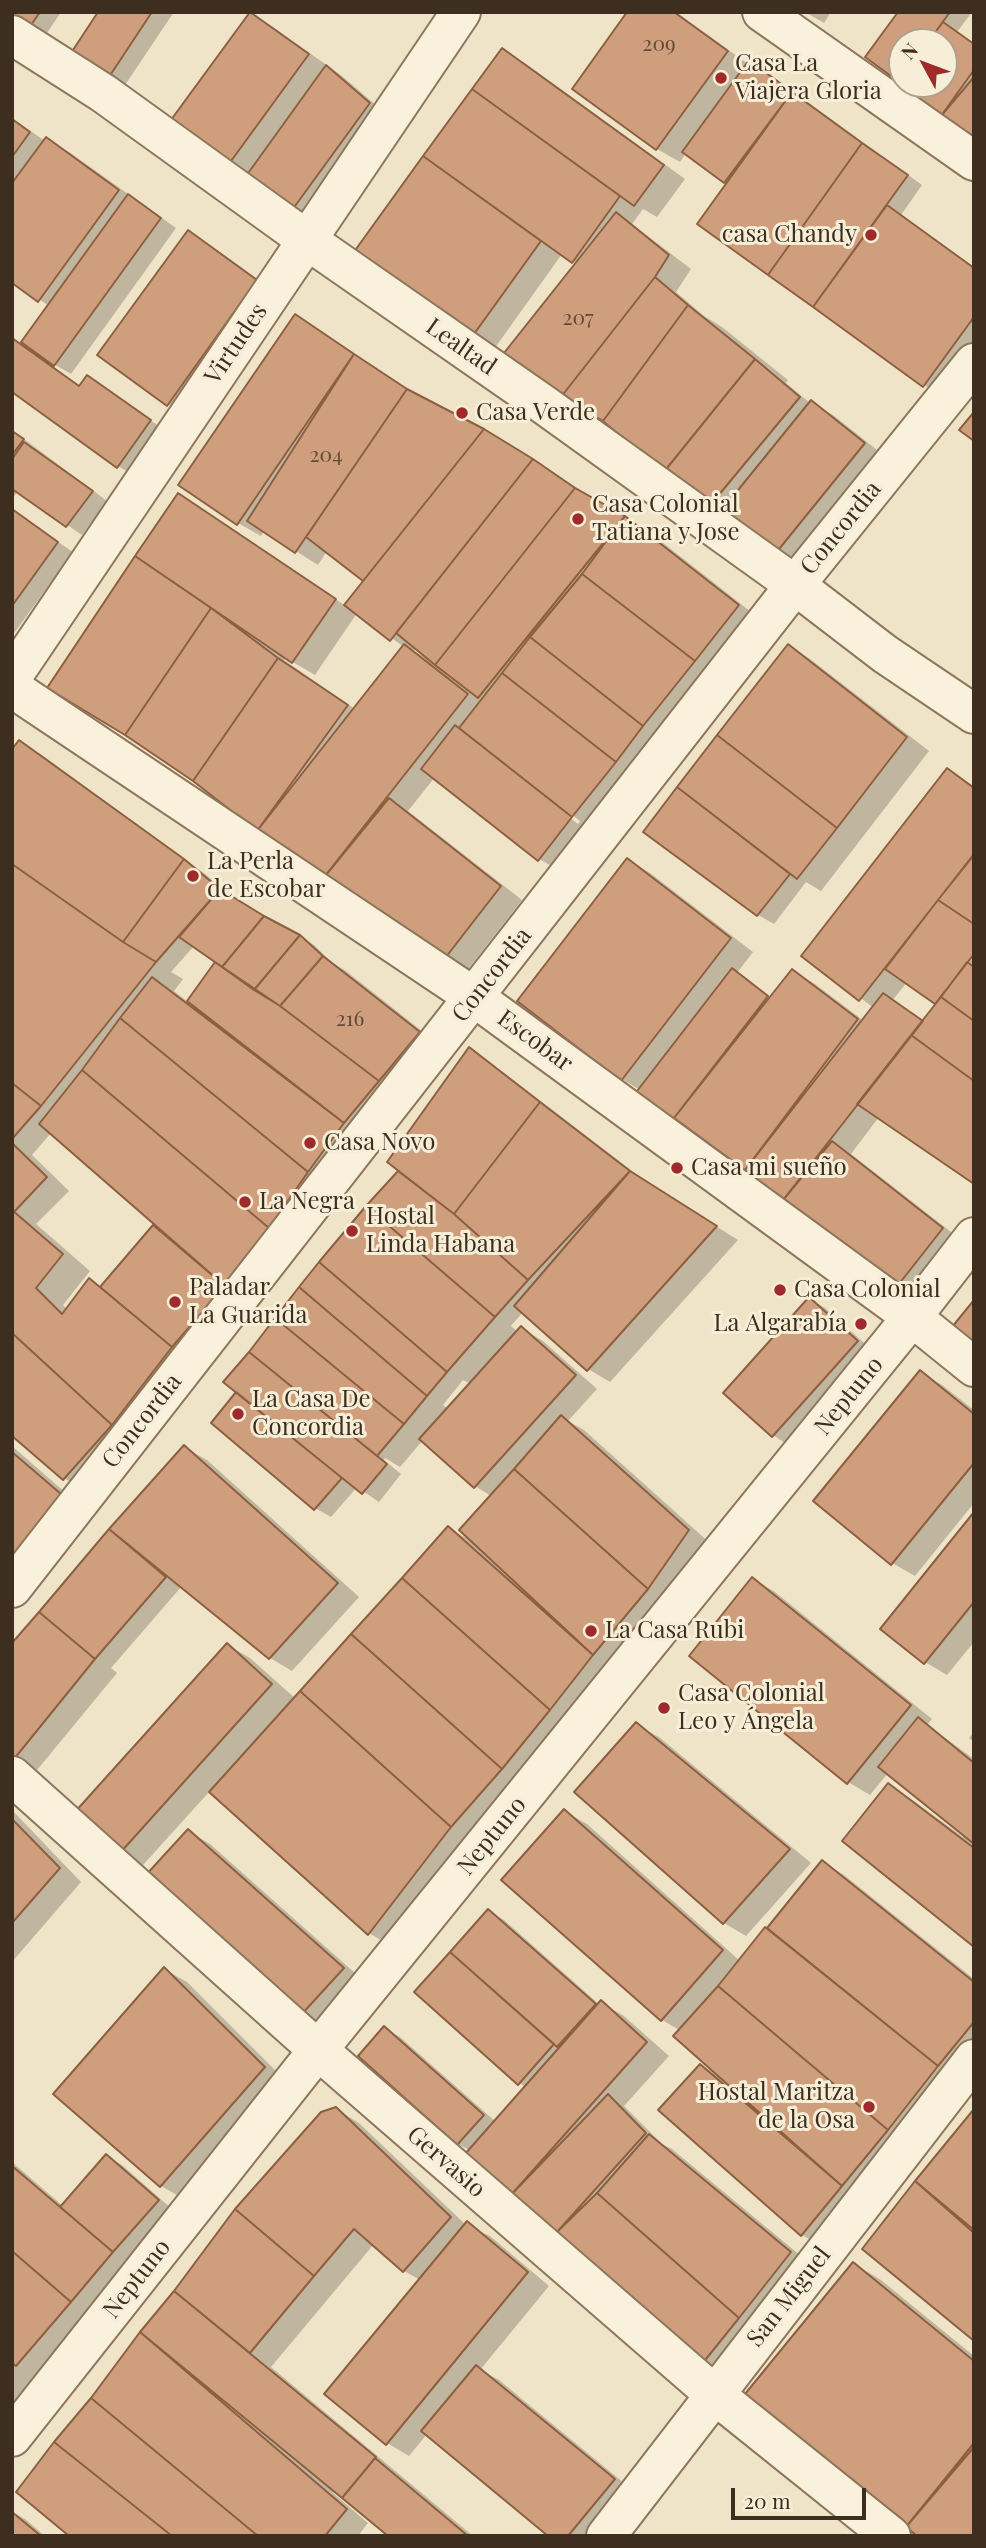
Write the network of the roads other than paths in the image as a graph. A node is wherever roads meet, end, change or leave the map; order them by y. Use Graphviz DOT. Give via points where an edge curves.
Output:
graph roads {
  1 [pos="461,12"];
  2 [pos="762,12"];
  3 [pos="12,35"];
  4 [pos="974,161"];
  5 [pos="307,240"];
  6 [pos="974,363"];
  7 [pos="795,585"];
  8 [pos="12,677"];
  9 [pos="12,688"];
  10 [pos="974,714"];
  11 [pos="474,997"];
  12 [pos="974,1237"];
  13 [pos="912,1317"];
  14 [pos="974,1367"];
  15 [pos="12,1588"];
  16 [pos="12,1776"];
  17 [pos="318,2050"];
  18 [pos="974,2059"];
  19 [pos="714,2394"];
  20 [pos="12,2437"];
  21 [pos="606,2536"];
  22 [pos="891,2536"];
  1 -- 5 [label="street, Virtudes"];
  2 -- 4 [label="street"];
  3 -- 5 [label="street, Lealtad" via="103,93"];
  5 -- 7 [label="street, Lealtad"];
  5 -- 8 [label="street, Virtudes"];
  6 -- 7 [label="street, Concordia"];
  7 -- 10 [label="street, Lealtad"];
  7 -- 11 [label="street, Concordia"];
  9 -- 11 [label="street, Escobar"];
  11 -- 13 [label="street, Escobar"];
  11 -- 15 [label="street, Concordia"];
  12 -- 13 [label="street, Neptuno"];
  13 -- 14 [label="street, Escobar"];
  13 -- 17 [label="street, Neptuno"];
  16 -- 17 [label="street, Gervasio"];
  17 -- 19 [label="street, Gervasio"];
  17 -- 20 [label="street, Neptuno"];
  18 -- 19 [label="street, San Miguel"];
  19 -- 21 [label="street, San Miguel"];
  19 -- 22 [label="street, Gervasio"];
}
